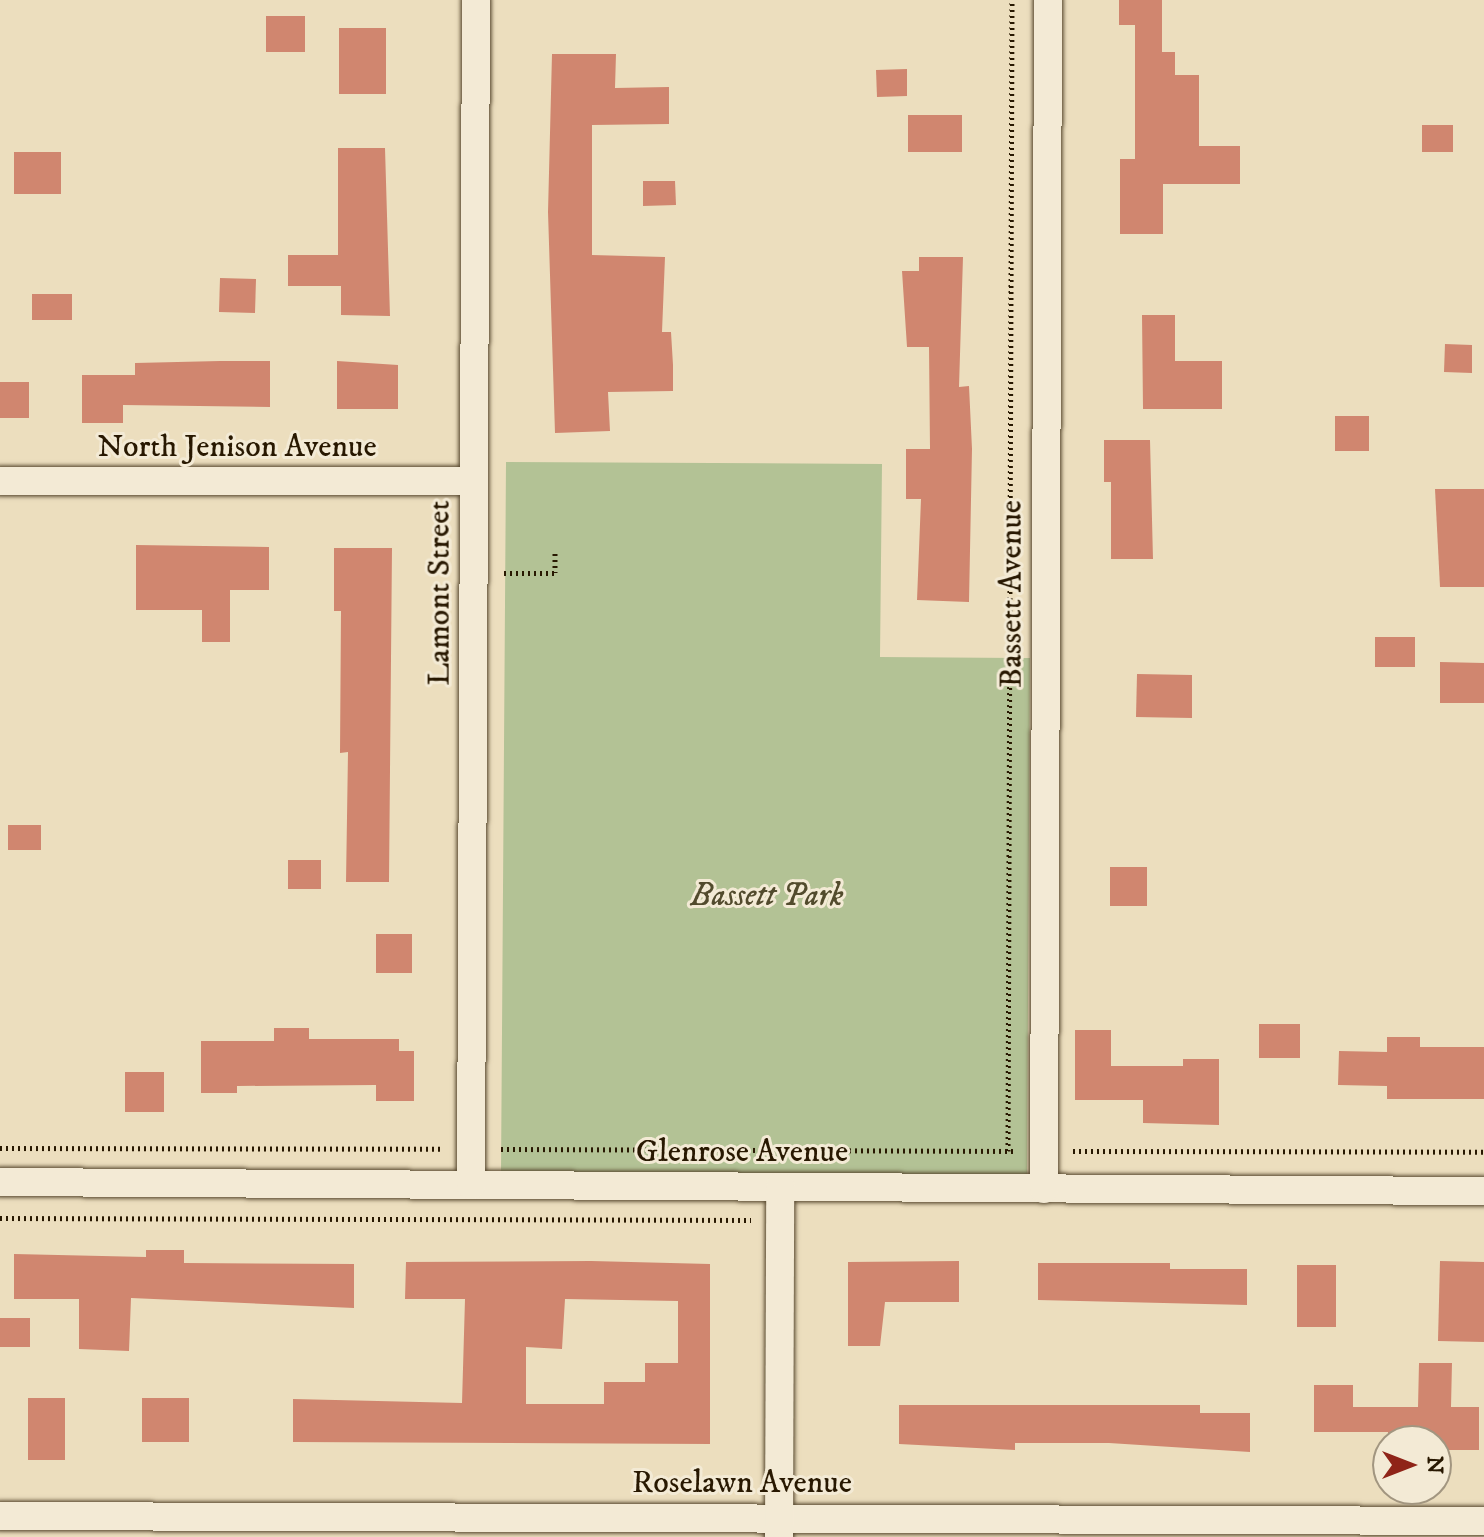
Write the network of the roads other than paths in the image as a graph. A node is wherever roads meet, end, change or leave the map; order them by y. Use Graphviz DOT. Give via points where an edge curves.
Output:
graph roads {
  1 [pos="476,0"];
  2 [pos="1048,0"];
  3 [pos="0,481"];
  4 [pos="474,481"];
  5 [pos="0,1182"];
  6 [pos="471,1185"];
  7 [pos="780,1187"];
  8 [pos="1044,1189"];
  9 [pos="1484,1191"];
  10 [pos="0,1516"];
  11 [pos="1484,1521"];
  12 [pos="779,1527"];
  1 -- 4 [label="street, Lamont Street"];
  2 -- 8 [label="street, Bassett Avenue"];
  3 -- 4 [label="street, North Jenison Avenue"];
  4 -- 6 [label="street, Lamont Street"];
  5 -- 6 [label="street, Glenrose Avenue"];
  6 -- 7 [label="street, Glenrose Avenue"];
  7 -- 8 [label="street, Glenrose Avenue"];
  7 -- 12 [label="street"];
  8 -- 9 [label="street, Glenrose Avenue"];
  10 -- 12 [label="street, Roselawn Avenue"];
  11 -- 12 [label="street, Roselawn Avenue"];
}
